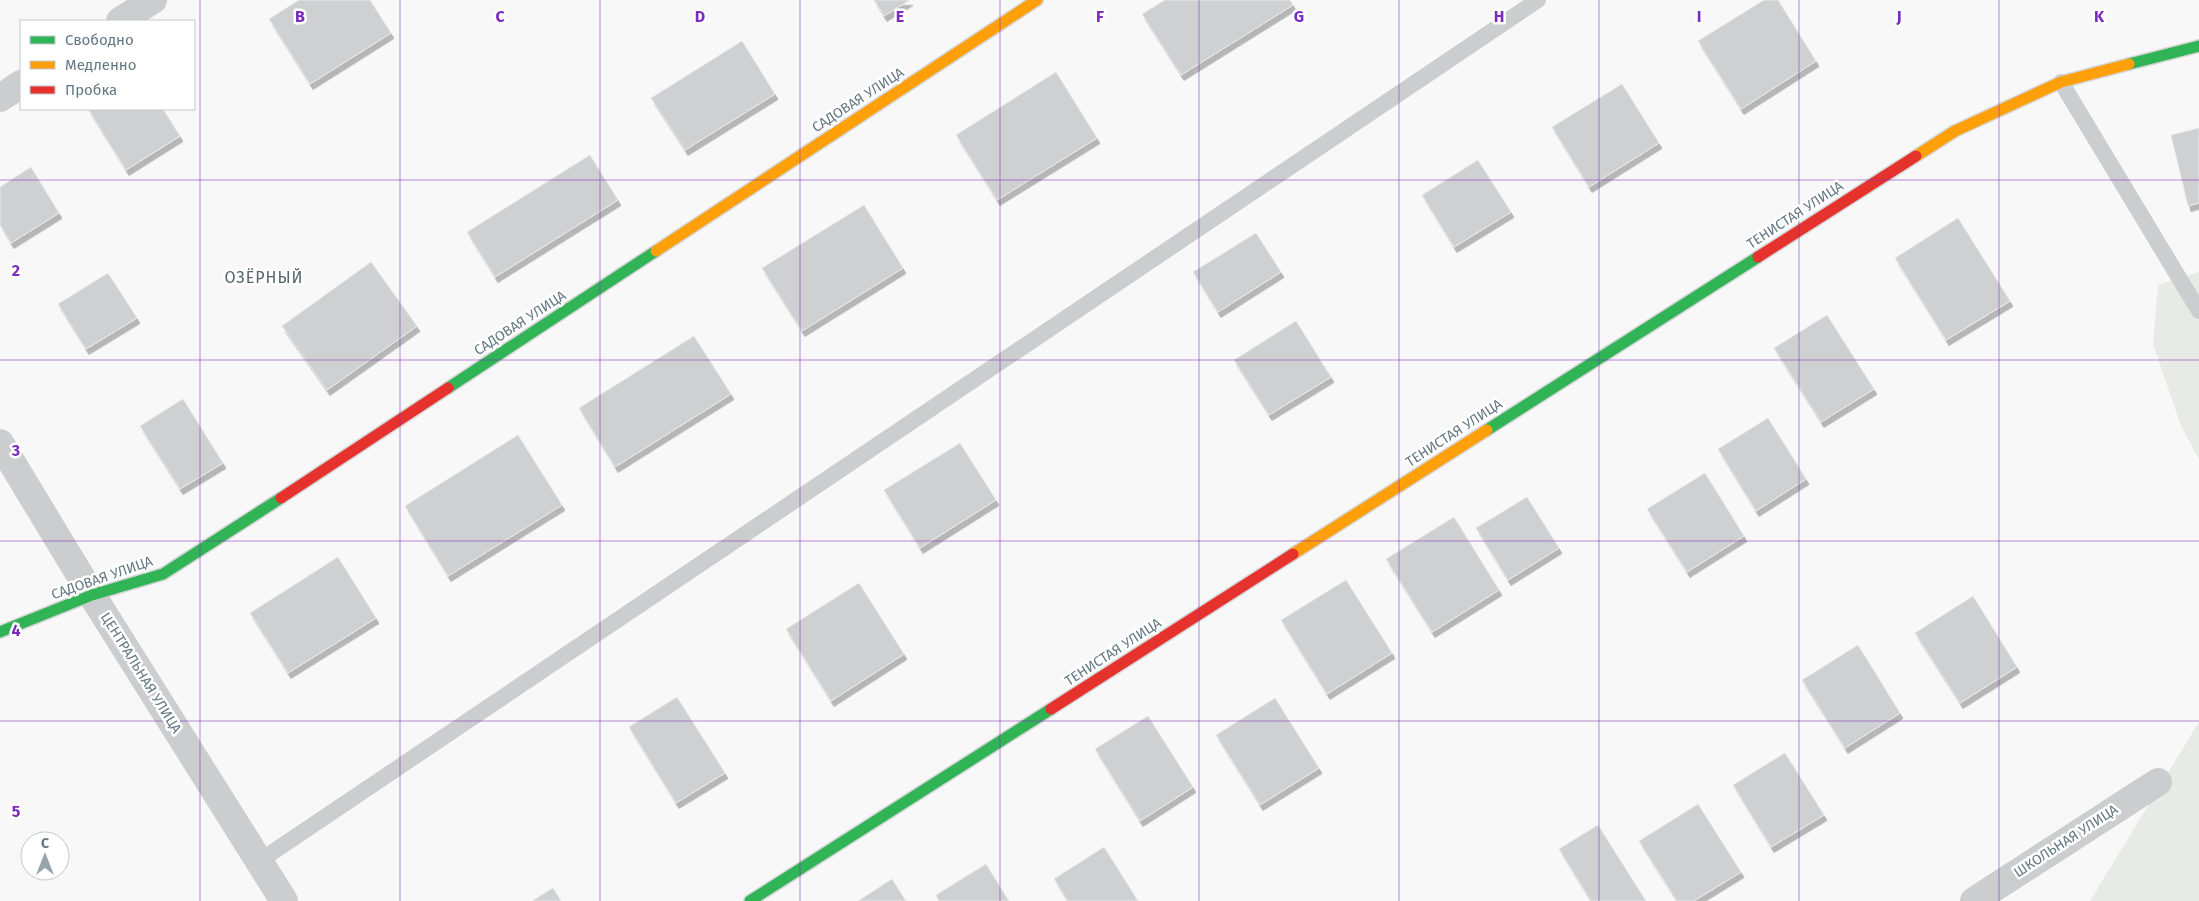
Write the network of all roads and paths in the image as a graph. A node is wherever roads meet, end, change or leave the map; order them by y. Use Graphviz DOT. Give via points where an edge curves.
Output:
graph roads {
  1 [pos="153,0"];
  2 [pos="1037,0"];
  3 [pos="1538,0"];
  4 [pos="122,20"];
  5 [pos="2199,46"];
  6 [pos="2061,82"];
  7 [pos="20,85"];
  8 [pos="0,98"];
  9 [pos="2199,310"];
  10 [pos="0,443"];
  11 [pos="92,595"];
  12 [pos="0,632"];
  13 [pos="2158,782"];
  14 [pos="258,862"];
  15 [pos="284,901"];
  16 [pos="750,901"];
  17 [pos="1974,901"];
  1 -- 4 [label="street"];
  2 -- 11 [label="street, САДОВАЯ УЛИЦА" via="163,574"];
  3 -- 14 [label="lane"];
  5 -- 6 [label="street, ТЕНИСТАЯ УЛИЦА"];
  6 -- 9 [label="lane"];
  6 -- 16 [label="street, ТЕНИСТАЯ УЛИЦА" via="1955,131"];
  7 -- 8 [label="street"];
  10 -- 11 [label="street, ЦЕНТРАЛЬНАЯ УЛИЦА"];
  11 -- 12 [label="street, САДОВАЯ УЛИЦА"];
  11 -- 14 [label="street, ЦЕНТРАЛЬНАЯ УЛИЦА"];
  13 -- 17 [label="street, ШКОЛЬНАЯ УЛИЦА"];
  14 -- 15 [label="street, ЦЕНТРАЛЬНАЯ УЛИЦА"];
}
